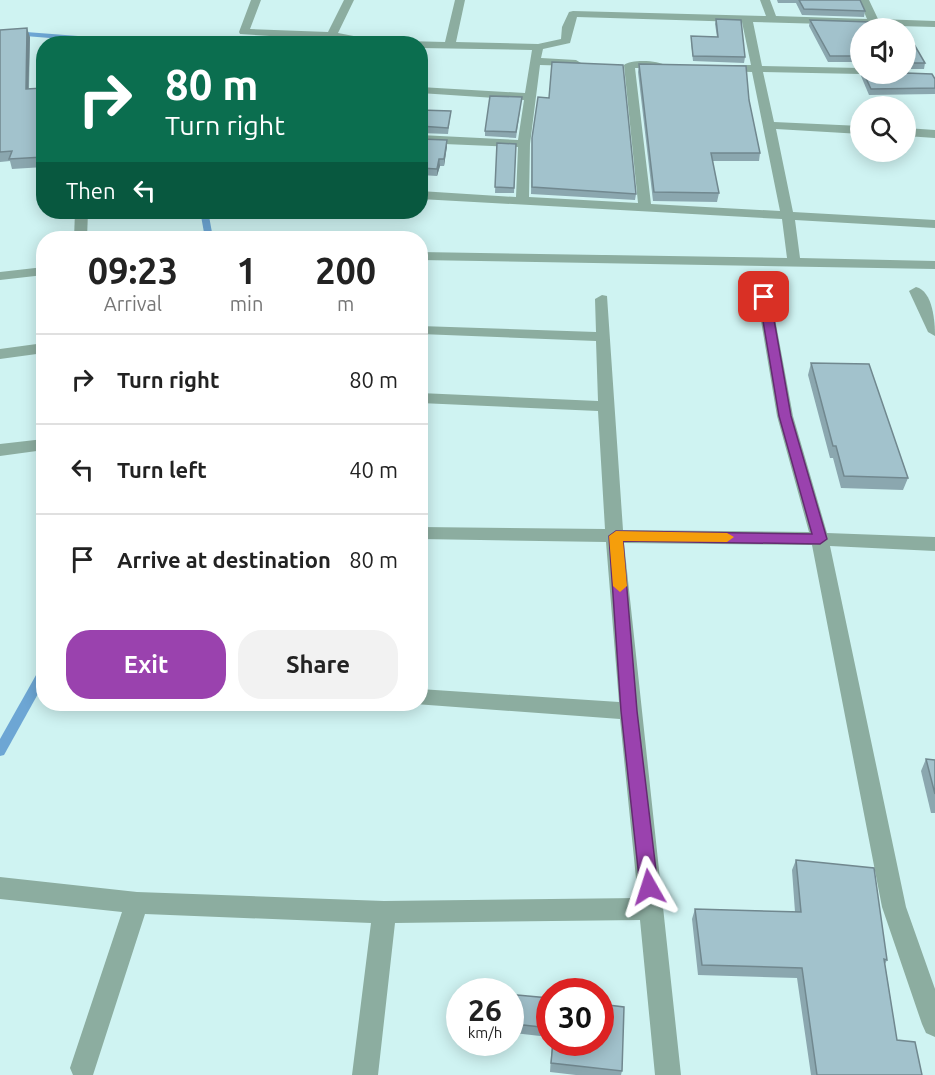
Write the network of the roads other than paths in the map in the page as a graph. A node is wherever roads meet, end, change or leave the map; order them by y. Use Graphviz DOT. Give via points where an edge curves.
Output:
graph roads {
  1 [pos="256,0"];
  2 [pos="349,0"];
  3 [pos="460,0"];
  4 [pos="574,0"];
  5 [pos="765,0"];
  6 [pos="864,0"];
  7 [pos="573,14"];
  8 [pos="872,18"];
  9 [pos="747,20"];
  10 [pos="772,20"];
  11 [pos="850,22"];
  12 [pos="916,23"];
  13 [pos="935,24"];
  14 [pos="314,36"];
  15 [pos="331,36"];
  16 [pos="428,44"];
  17 [pos="450,44"];
  18 [pos="538,46"];
  19 [pos="535,61"];
  20 [pos="594,64"];
  21 [pos="675,67"];
  22 [pos="710,67"];
  23 [pos="756,69"];
  24 [pos="850,71"];
  25 [pos="428,91"];
  26 [pos="531,97"];
  27 [pos="768,125"];
  28 [pos="850,129"];
  29 [pos="916,133"];
  30 [pos="935,134"];
  31 [pos="428,139"];
  32 [pos="524,144"];
  33 [pos="428,195"];
  34 [pos="522,201"];
  35 [pos="645,207"];
  36 [pos="788,218"];
  37 [pos="935,224"];
  38 [pos="428,256"];
  39 [pos="794,262"];
  40 [pos="935,266"];
  41 [pos="36,272"];
  42 [pos="0,276"];
  43 [pos="916,291"];
  44 [pos="764,297"];
  45 [pos="602,299"];
  46 [pos="428,330"];
  47 [pos="935,332"];
  48 [pos="603,337"];
  49 [pos="36,349"];
  50 [pos="0,354"];
  51 [pos="428,398"];
  52 [pos="605,406"];
  53 [pos="36,445"];
  54 [pos="0,450"];
  55 [pos="428,533"];
  56 [pos="616,536"];
  57 [pos="820,539"];
  58 [pos="935,544"];
  59 [pos="428,698"];
  60 [pos="629,711"];
  61 [pos="0,888"];
  62 [pos="137,903"];
  63 [pos="652,909"];
  64 [pos="384,912"];
  65 [pos="935,1024"];
  66 [pos="83,1068"];
  67 [pos="365,1075"];
  68 [pos="668,1075"];
  1 -- 14 [label="street" via="244,32"];
  2 -- 15 [label="street"];
  3 -- 17 [label="street"];
  4 -- 7 [label="street"];
  5 -- 10 [label="street"];
  6 -- 8 [label="street"];
  7 -- 9 [label="street" via="663,12"];
  7 -- 18 [label="street" via="566,41"];
  9 -- 10 [label="street"];
  9 -- 23 [label="street"];
  10 -- 11 [label="street"];
  12 -- 13 [label="street"];
  16 -- 17 [label="street"];
  17 -- 18 [label="street"];
  18 -- 19 [label="street"];
  19 -- 20 [label="street"];
  19 -- 26 [label="street"];
  21 -- 35 [label="street" via="623,65"];
  22 -- 23 [label="street"];
  23 -- 24 [label="street"];
  23 -- 27 [label="street"];
  25 -- 26 [label="street"];
  26 -- 32 [label="street"];
  27 -- 28 [label="street"];
  27 -- 36 [label="street"];
  29 -- 30 [label="street"];
  31 -- 32 [label="street"];
  32 -- 34 [label="street"];
  33 -- 34 [label="street"];
  34 -- 35 [label="street"];
  35 -- 36 [label="street"];
  36 -- 37 [label="street"];
  36 -- 39 [label="street"];
  38 -- 39 [label="street"];
  39 -- 40 [label="street"];
  41 -- 42 [label="street"];
  43 -- 47 [label="street"];
  44 -- 57 [label="street" via="785,416"];
  45 -- 48 [label="street"];
  46 -- 48 [label="street"];
  48 -- 52 [label="street"];
  49 -- 50 [label="street"];
  51 -- 52 [label="street"];
  52 -- 56 [label="street"];
  53 -- 54 [label="street"];
  55 -- 56 [label="street"];
  56 -- 57 [label="street"];
  56 -- 60 [label="street"];
  57 -- 58 [label="street"];
  57 -- 65 [label="street" via="894,907"];
  59 -- 60 [label="street"];
  60 -- 63 [label="street"];
  61 -- 62 [label="street"];
  62 -- 64 [label="street"];
  62 -- 66 [label="street"];
  63 -- 64 [label="street"];
  63 -- 68 [label="street"];
  64 -- 67 [label="street"];
}
